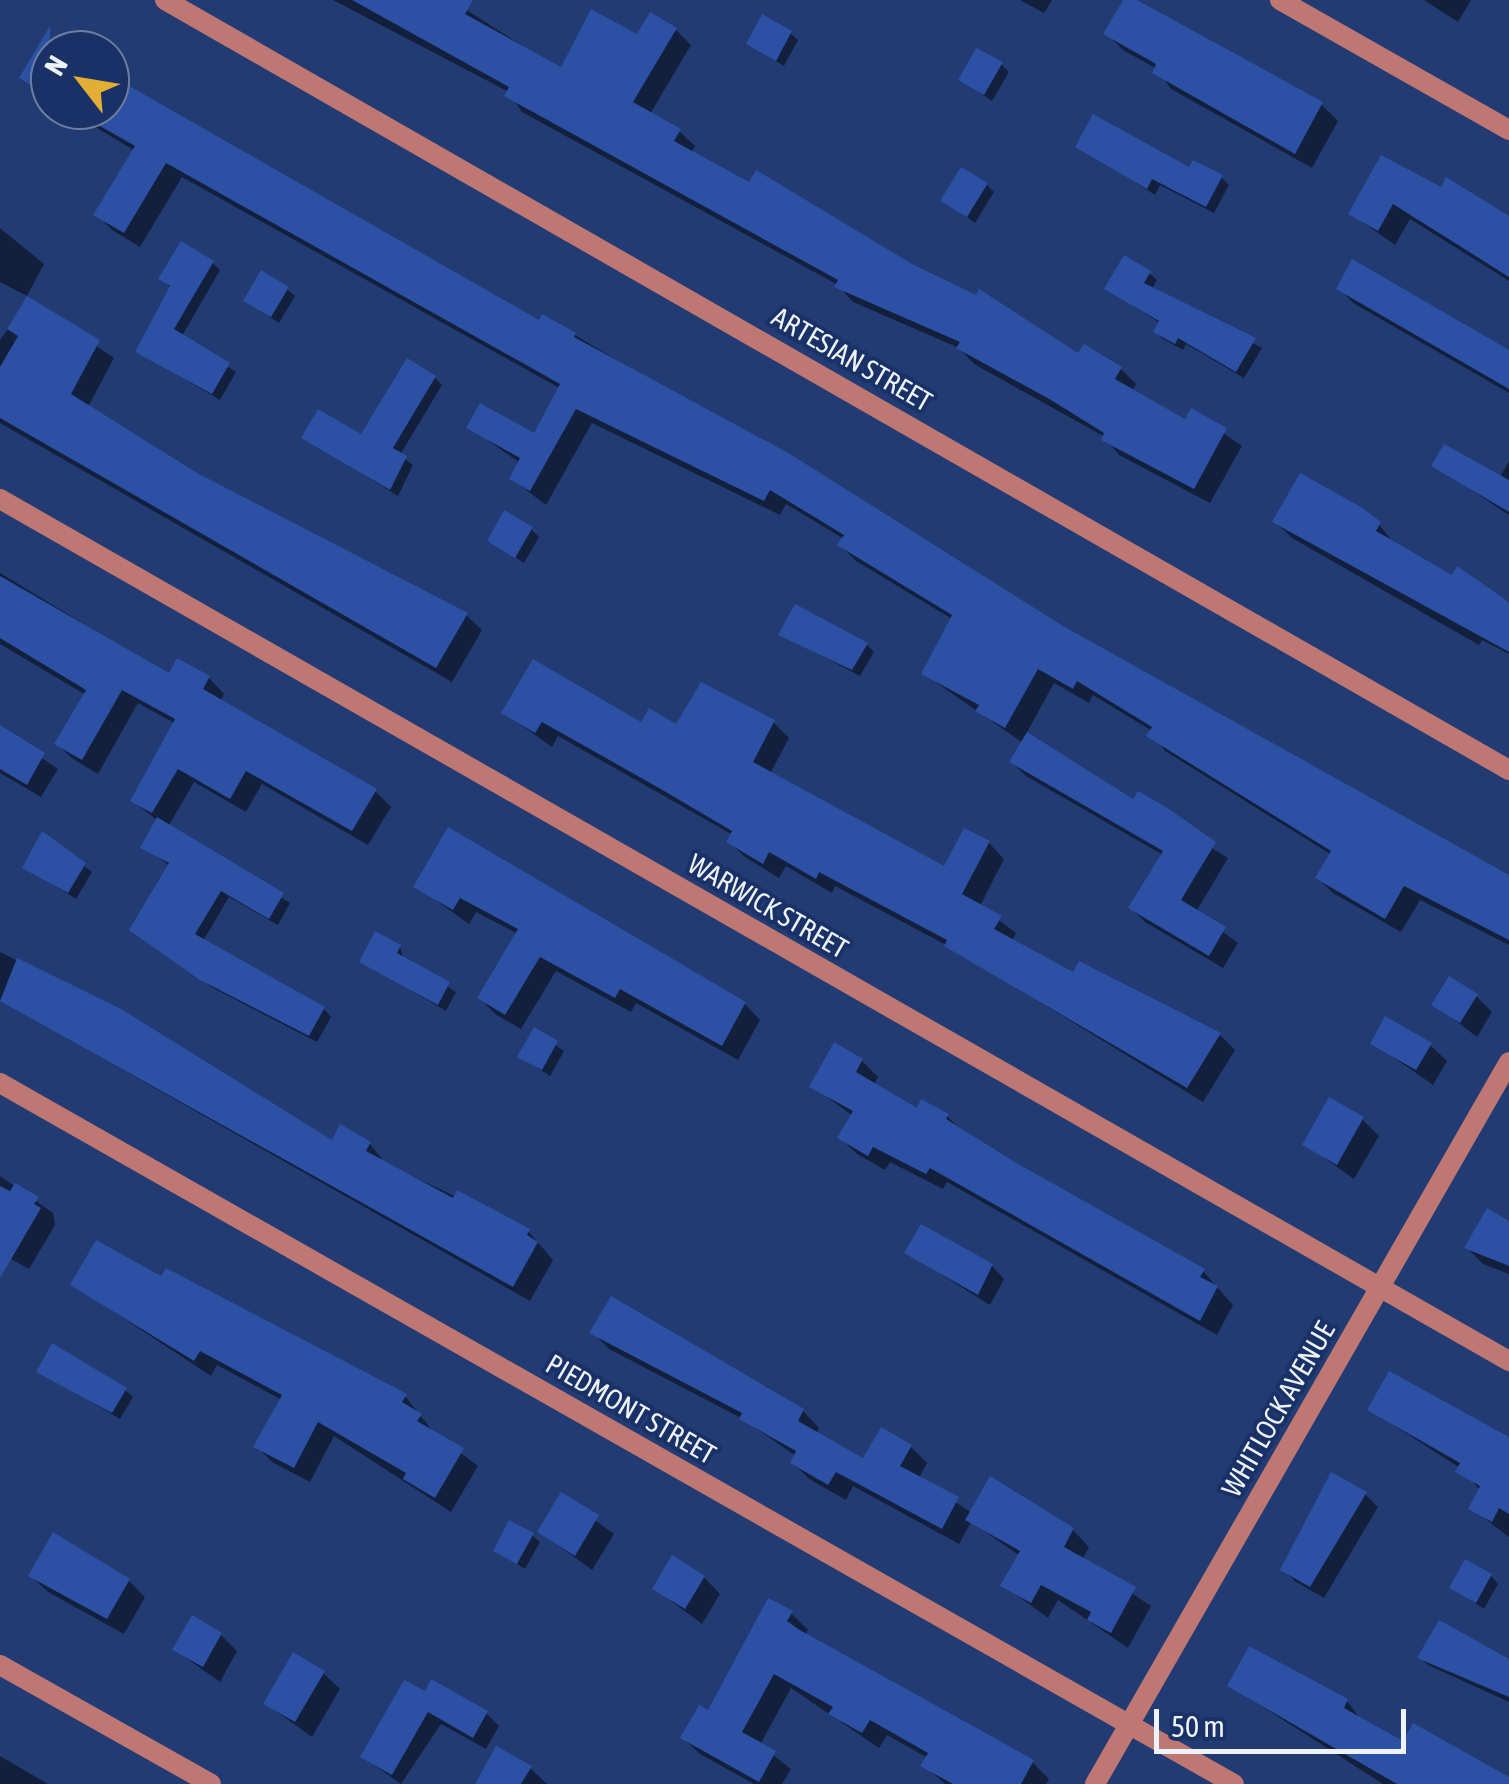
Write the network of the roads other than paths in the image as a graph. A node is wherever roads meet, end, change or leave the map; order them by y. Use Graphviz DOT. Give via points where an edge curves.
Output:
graph roads {
  1 [pos="165,0"];
  2 [pos="1280,0"];
  3 [pos="1509,130"];
  4 [pos="0,499"];
  5 [pos="1509,770"];
  6 [pos="1509,1062"];
  7 [pos="0,1083"];
  8 [pos="1380,1287"];
  9 [pos="1509,1361"];
  10 [pos="0,1665"];
  11 [pos="1130,1724"];
  12 [pos="211,1784"];
  13 [pos="1096,1784"];
  14 [pos="1234,1784"];
  1 -- 5 [label="street, ARTESIAN STREET"];
  2 -- 3 [label="street"];
  4 -- 8 [label="street, WARWICK STREET"];
  6 -- 8 [label="street, WHITLOCK AVENUE"];
  7 -- 11 [label="street, PIEDMONT STREET"];
  8 -- 9 [label="street, WARWICK STREET"];
  8 -- 11 [label="street, WHITLOCK AVENUE"];
  10 -- 12 [label="street"];
  11 -- 13 [label="street, WHITLOCK AVENUE"];
  11 -- 14 [label="street, PIEDMONT STREET"];
}
